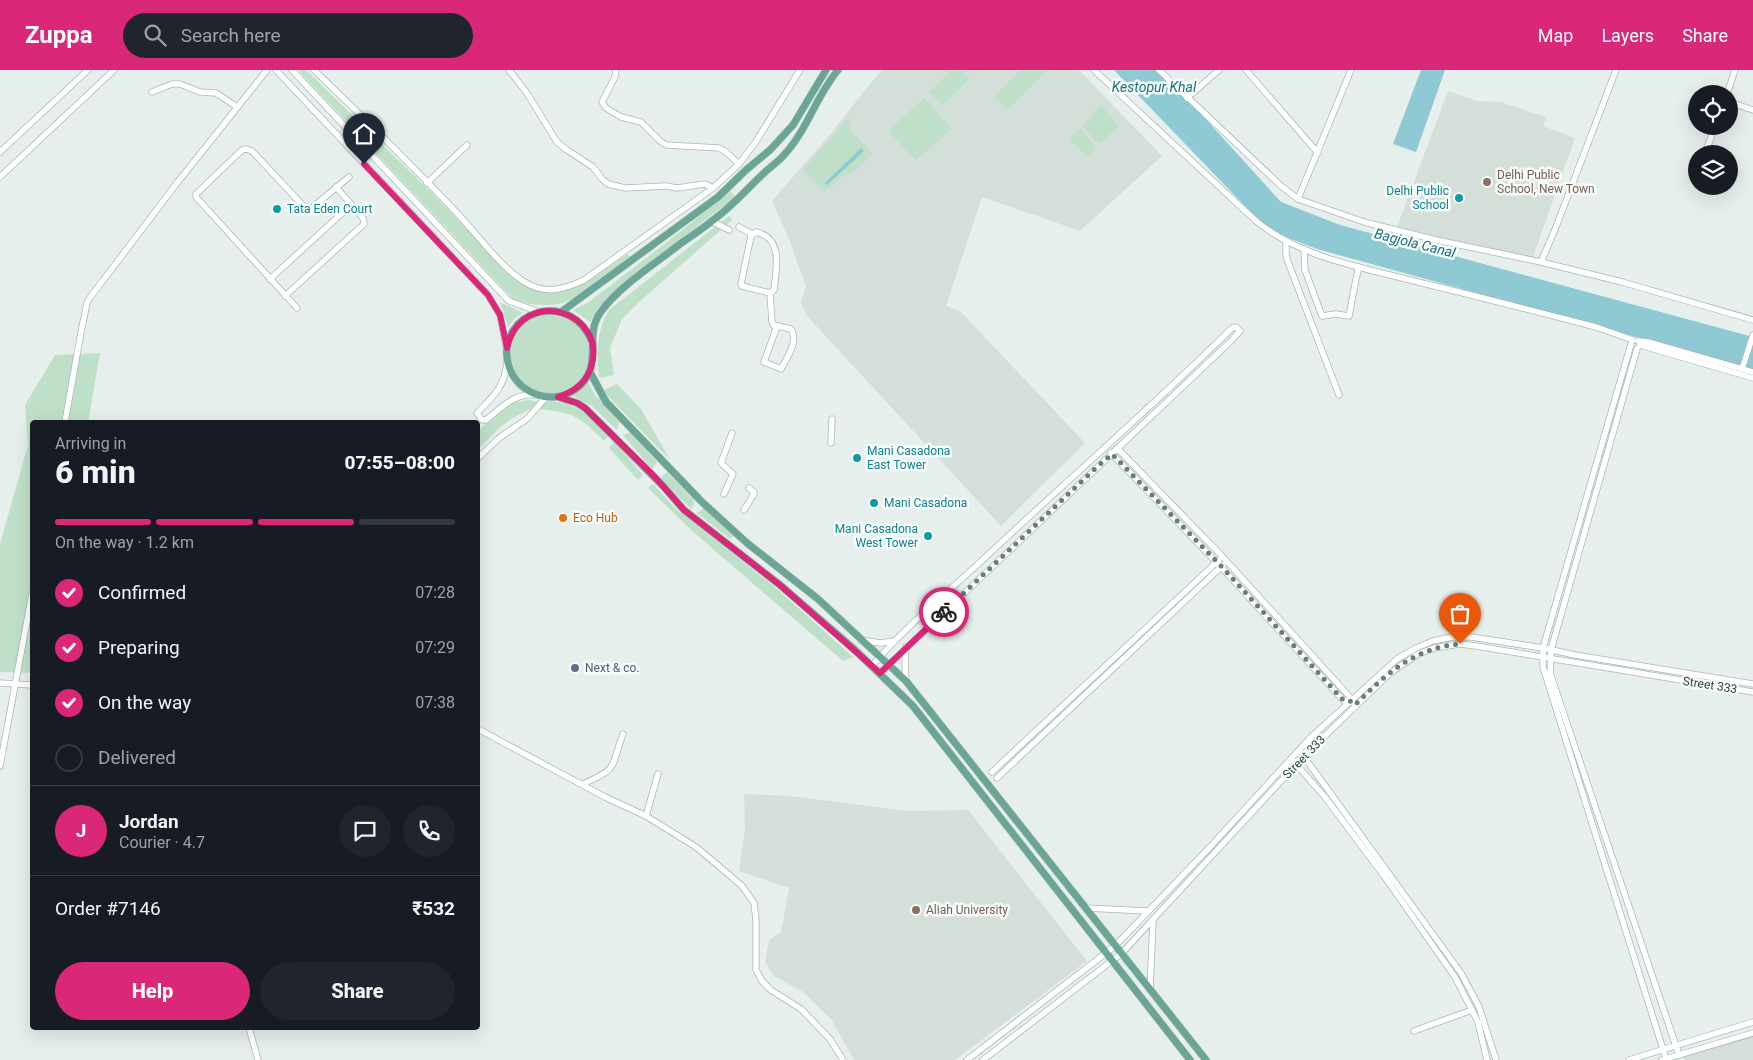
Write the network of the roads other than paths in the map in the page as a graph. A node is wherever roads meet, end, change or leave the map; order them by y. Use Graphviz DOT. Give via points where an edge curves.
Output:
graph roads {
  1 [pos="88,70"];
  2 [pos="114,70"];
  3 [pos="267,70"];
  4 [pos="276,70"];
  5 [pos="292,70"];
  6 [pos="314,70"];
  7 [pos="509,70"];
  8 [pos="616,70"];
  9 [pos="800,70"];
  10 [pos="826,70"];
  11 [pos="838,70"];
  12 [pos="1094,70"];
  13 [pos="1159,70"];
  14 [pos="1219,70"];
  15 [pos="1246,70"];
  16 [pos="1351,70"];
  17 [pos="1616,70"];
  18 [pos="1736,70"];
  19 [pos="1730,85"];
  20 [pos="152,92"];
  21 [pos="1188,98"];
  22 [pos="1738,105"];
  23 [pos="238,107"];
  24 [pos="1753,110"];
  25 [pos="467,144"];
  26 [pos="0,152"];
  27 [pos="1318,152"];
  28 [pos="739,164"];
  29 [pos="0,177"];
  30 [pos="349,177"];
  31 [pos="428,184"];
  32 [pos="336,188"];
  33 [pos="712,188"];
  34 [pos="1298,199"];
  35 [pos="351,205"];
  36 [pos="712,221"];
  37 [pos="739,227"];
  38 [pos="729,230"];
  39 [pos="751,236"];
  40 [pos="1286,241"];
  41 [pos="630,248"];
  42 [pos="1304,249"];
  43 [pos="636,258"];
  44 [pos="1541,262"];
  45 [pos="1360,267"];
  46 [pos="270,279"];
  47 [pos="770,293"];
  48 [pos="285,296"];
  49 [pos="297,308"];
  50 [pos="539,312"];
  51 [pos="561,312"];
  52 [pos="1753,320"];
  53 [pos="774,325"];
  54 [pos="1753,335"];
  55 [pos="593,344"];
  56 [pos="1636,344"];
  57 [pos="507,348"];
  58 [pos="507,362"];
  59 [pos="1742,369"];
  60 [pos="590,372"];
  61 [pos="1753,372"];
  62 [pos="1753,378"];
  63 [pos="535,395"];
  64 [pos="1339,395"];
  65 [pos="546,397"];
  66 [pos="558,397"];
  67 [pos="832,419"];
  68 [pos="65,420"];
  69 [pos="732,433"];
  70 [pos="1112,442"];
  71 [pos="831,443"];
  72 [pos="1106,447"];
  73 [pos="1119,449"];
  74 [pos="1112,454"];
  75 [pos="480,456"];
  76 [pos="749,488"];
  77 [pos="724,494"];
  78 [pos="744,510"];
  79 [pos="1222,556"];
  80 [pos="1216,562"];
  81 [pos="1226,562"];
  82 [pos="1222,567"];
  83 [pos="30,605"];
  84 [pos="861,640"];
  85 [pos="896,640"];
  86 [pos="906,647"];
  87 [pos="1543,648"];
  88 [pos="1551,650"];
  89 [pos="879,656"];
  90 [pos="1542,657"];
  91 [pos="1550,658"];
  92 [pos="888,665"];
  93 [pos="872,666"];
  94 [pos="880,673"];
  95 [pos="906,681"];
  96 [pos="0,683"];
  97 [pos="1753,684"];
  98 [pos="15,685"];
  99 [pos="30,685"];
  100 [pos="1753,692"];
  101 [pos="1353,701"];
  102 [pos="480,730"];
  103 [pos="623,734"];
  104 [pos="1299,751"];
  105 [pos="1304,756"];
  106 [pos="1292,758"];
  107 [pos="1296,764"];
  108 [pos="0,766"];
  109 [pos="992,772"];
  110 [pos="658,774"];
  111 [pos="997,778"];
  112 [pos="585,785"];
  113 [pos="646,816"];
  114 [pos="1085,908"];
  115 [pos="1148,911"];
  116 [pos="1153,920"];
  117 [pos="1115,946"];
  118 [pos="1122,953"];
  119 [pos="1106,954"];
  120 [pos="1112,962"];
  121 [pos="1150,991"];
  122 [pos="1472,1010"];
  123 [pos="1753,1022"];
  124 [pos="250,1030"];
  125 [pos="1414,1031"];
  126 [pos="1753,1033"];
  127 [pos="1675,1046"];
  128 [pos="1663,1050"];
  129 [pos="1679,1055"];
  130 [pos="1664,1059"];
  131 [pos="258,1060"];
  132 [pos="843,1060"];
  133 [pos="967,1060"];
  134 [pos="983,1060"];
  135 [pos="1190,1060"];
  136 [pos="1206,1060"];
  137 [pos="1488,1060"];
  138 [pos="1496,1060"];
  139 [pos="1629,1060"];
  1 -- 26 [label="street"];
  2 -- 29 [label="street"];
  3 -- 23 [label="street"];
  4 -- 57 [label="street" via="488,295 500,315"];
  5 -- 50 [label="street" via="509,301"];
  6 -- 31 [label="street"];
  7 -- 33 [label="street" via="558,142 593,167 608,184 626,188 676,188 705,184"];
  8 -- 28 [label="street" via="602,102 606,108 625,119 641,122 666,144 719,148"];
  9 -- 28 [label="street"];
  10 -- 43 [label="main road" via="793,125 770,150 718,197"];
  11 -- 36 [label="main road" via="784,156"];
  12 -- 40 [label="street" via="1256,221"];
  13 -- 21 [label="street"];
  14 -- 21 [label="street"];
  15 -- 27 [label="street"];
  16 -- 27 [label="street"];
  17 -- 44 [label="street"];
  18 -- 19 [label="street"];
  20 -- 23 [label="street" via="180,84 200,92 216,93"];
  21 -- 34 [label="street"];
  22 -- 24 [label="street"];
  23 -- 68 [label="street" via="90,298"];
  25 -- 31 [label="street"];
  27 -- 34 [label="street"];
  28 -- 33 [label="street"];
  30 -- 32 [label="street"];
  31 -- 41 [label="street" via="504,264 523,281 536,287 549,290 566,288 584,280"];
  32 -- 35 [label="street"];
  32 -- 46 [label="street" via="310,211 307,210 252,151 246,149 198,192 196,197"];
  33 -- 41 [label="street"];
  34 -- 44 [label="street" via="1391,229 1488,253"];
  35 -- 46 [label="street"];
  35 -- 48 [label="street" via="363,218 362,226"];
  36 -- 38 [label="street"];
  36 -- 55 [label="main road" via="612,299 599,313 594,325"];
  37 -- 39 [label="street"];
  39 -- 47 [label="street" via="741,284"];
  39 -- 47 [label="street" via="756,232 764,233 777,255 774,290"];
  40 -- 42 [label="street"];
  40 -- 64 [label="street" via="1288,262"];
  41 -- 43 [label="street"];
  42 -- 45 [label="street"];
  42 -- 45 [label="street" via="1305,270 1322,316 1349,316"];
  43 -- 51 [label="main road"];
  44 -- 52 [label="street"];
  45 -- 56 [label="street" via="1596,327"];
  46 -- 48 [label="street"];
  47 -- 53 [label="street"];
  48 -- 49 [label="street"];
  50 -- 51 [label="main road"];
  50 -- 57 [label="main road" via="518,326 509,338"];
  51 -- 55 [label="main road" via="581,324"];
  53 -- 53 [label="street" via="776,329 764,362 781,369 794,343 794,332"];
  54 -- 59 [label="street"];
  55 -- 60 [label="main road"];
  56 -- 59 [label="street" via="1648,342"];
  56 -- 62 [label="street"];
  56 -- 87 [label="street"];
  56 -- 88 [label="street"];
  57 -- 58 [label="main road"];
  58 -- 63 [label="main road" via="516,382"];
  58 -- 63 [label="street" via="503,383 477,413 478,417 486,420 515,397"];
  59 -- 61 [label="street"];
  60 -- 66 [label="main road" via="577,388"];
  60 -- 84 [label="main road" via="606,402 702,502 818,599"];
  63 -- 65 [label="main road"];
  65 -- 66 [label="main road"];
  65 -- 75 [label="street" via="528,418"];
  66 -- 93 [label="main road" via="585,408 684,510 780,585"];
  67 -- 71 [label="street"];
  69 -- 77 [label="street" via="721,462 733,474"];
  70 -- 72 [label="street"];
  70 -- 73 [label="street"];
  70 -- 73 [label="street" via="1232,328 1238,328 1239,333"];
  72 -- 74 [label="street"];
  72 -- 85 [label="street"];
  73 -- 74 [label="street"];
  73 -- 79 [label="street"];
  74 -- 80 [label="street"];
  74 -- 86 [label="street"];
  76 -- 78 [label="street" via="754,494"];
  79 -- 80 [label="street"];
  79 -- 81 [label="street"];
  80 -- 82 [label="street"];
  80 -- 109 [label="street"];
  81 -- 82 [label="street"];
  81 -- 101 [label="street"];
  82 -- 101 [label="street" via="1344,701"];
  82 -- 111 [label="street"];
  83 -- 98 [label="street"];
  84 -- 85 [label="street" via="881,643"];
  84 -- 89 [label="main road"];
  85 -- 89 [label="street"];
  86 -- 92 [label="street"];
  86 -- 95 [label="street"];
  87 -- 88 [label="street, Street 333"];
  87 -- 90 [label="street"];
  87 -- 101 [label="street, Street 333" via="1471,637 1433,641 1397,659"];
  88 -- 91 [label="street"];
  88 -- 97 [label="street, Street 333"];
  89 -- 92 [label="main road"];
  89 -- 93 [label="street"];
  90 -- 91 [label="street, Street 333"];
  90 -- 101 [label="street, Street 333" via="1476,646 1434,648 1405,662"];
  90 -- 128 [label="street"];
  91 -- 100 [label="street, Street 333"];
  91 -- 127 [label="street" via="1550,673"];
  92 -- 94 [label="street"];
  92 -- 95 [label="main road"];
  93 -- 94 [label="main road"];
  94 -- 119 [label="main road" via="913,706"];
  95 -- 114 [label="main road"];
  96 -- 98 [label="street"];
  98 -- 99 [label="street"];
  98 -- 108 [label="street"];
  101 -- 104 [label="street, Street 333"];
  101 -- 105 [label="street, Street 333"];
  102 -- 112 [label="street"];
  103 -- 112 [label="street" via="612,768"];
  104 -- 105 [label="street"];
  104 -- 106 [label="street, Street 333"];
  105 -- 107 [label="street, Street 333"];
  105 -- 138 [label="street" via="1461,973 1479,1008"];
  106 -- 107 [label="street"];
  106 -- 115 [label="street, Street 333"];
  107 -- 116 [label="street, Street 333"];
  107 -- 122 [label="street" via="1384,876 1455,977"];
  110 -- 113 [label="street"];
  112 -- 113 [label="street"];
  113 -- 132 [label="street" via="706,854 742,886 756,909 756,970 762,981 800,1009 830,1039"];
  114 -- 115 [label="street"];
  114 -- 117 [label="main road"];
  115 -- 117 [label="street, Street 333"];
  116 -- 118 [label="street, Street 333"];
  116 -- 121 [label="street"];
  117 -- 118 [label="main road"];
  117 -- 119 [label="street, Street 333"];
  118 -- 120 [label="street, Street 333"];
  118 -- 121 [label="main road"];
  119 -- 120 [label="main road"];
  119 -- 133 [label="street, Street 333"];
  120 -- 134 [label="street, Street 333"];
  120 -- 135 [label="main road"];
  121 -- 136 [label="main road"];
  122 -- 125 [label="street"];
  122 -- 137 [label="street"];
  123 -- 127 [label="street"];
  124 -- 131 [label="street"];
  126 -- 129 [label="street"];
  127 -- 128 [label="street"];
  127 -- 129 [label="street"];
  128 -- 130 [label="street"];
  128 -- 139 [label="street"];
  129 -- 130 [label="street"];
}
